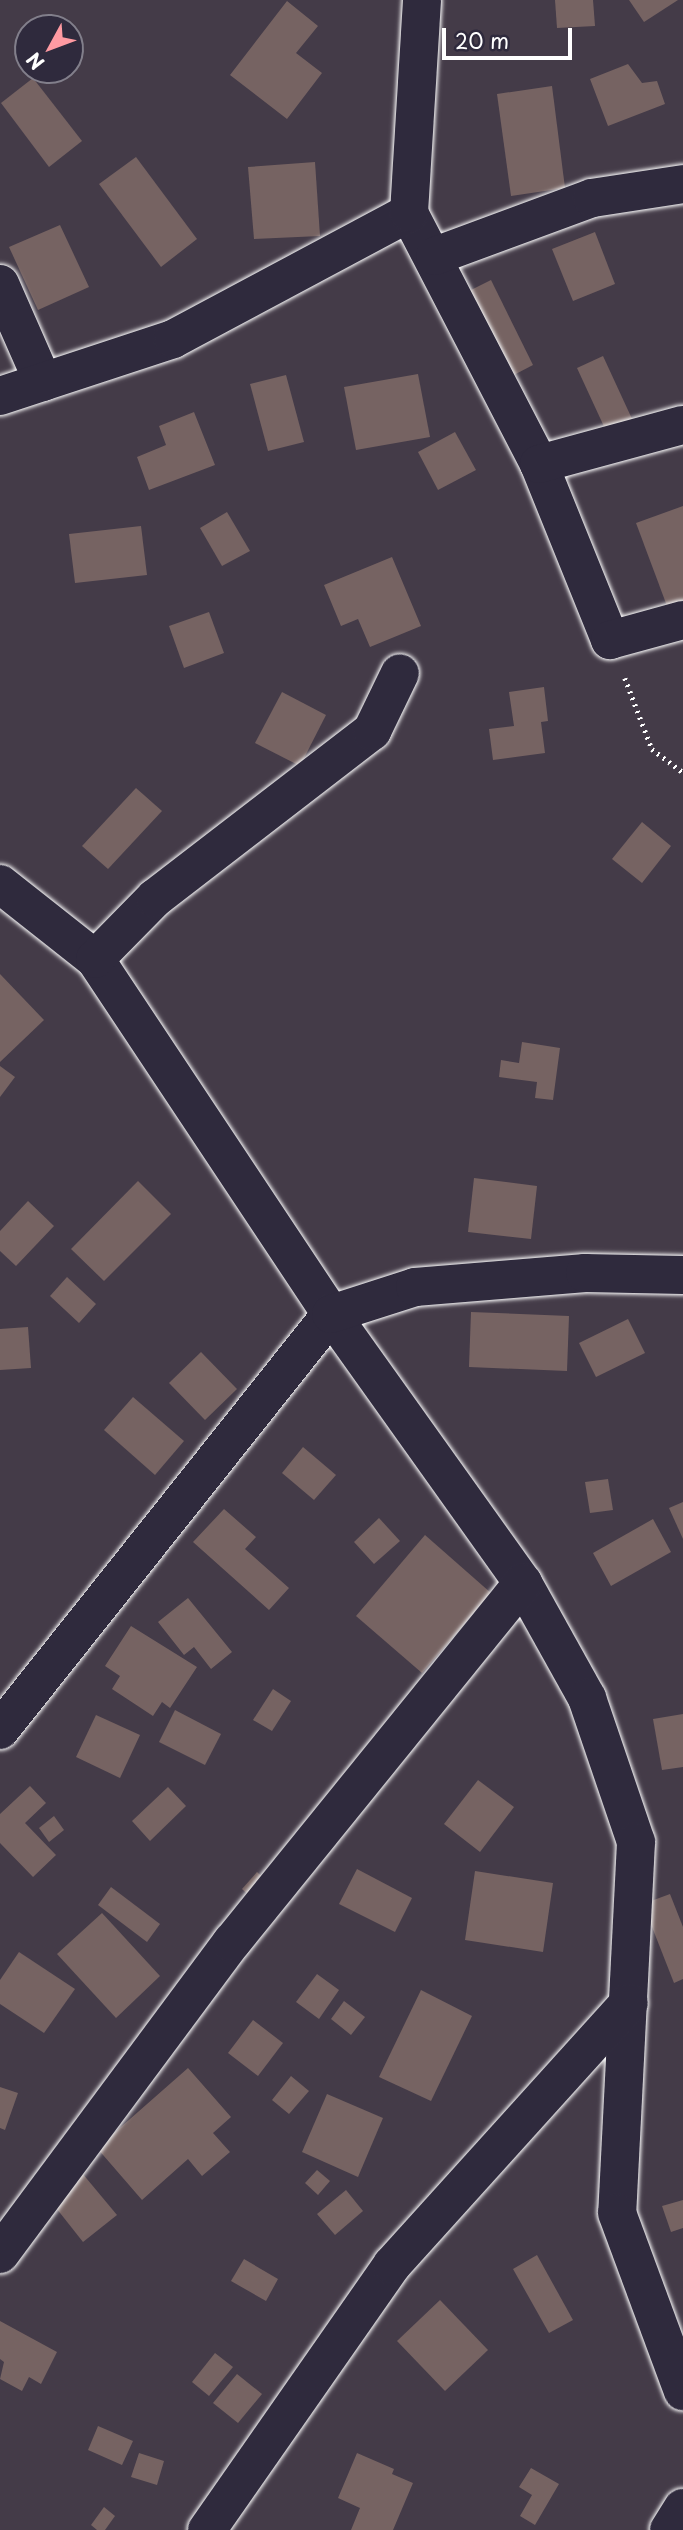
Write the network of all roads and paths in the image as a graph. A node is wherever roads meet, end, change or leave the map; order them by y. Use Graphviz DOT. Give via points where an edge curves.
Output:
graph roads {
  1 [pos="422,0"];
  2 [pos="683,184"];
  3 [pos="409,213"];
  4 [pos="435,256"];
  5 [pos="0,284"];
  6 [pos="43,382"];
  7 [pos="0,396"];
  8 [pos="683,425"];
  9 [pos="539,464"];
  10 [pos="683,620"];
  11 [pos="610,640"];
  12 [pos="400,673"];
  13 [pos="683,772"];
  14 [pos="0,884"];
  15 [pos="95,958"];
  16 [pos="683,1275"];
  17 [pos="331,1314"];
  18 [pos="523,1583"];
  19 [pos="0,1730"];
  20 [pos="629,2003"];
  21 [pos="0,2254"];
  22 [pos="683,2391"];
  23 [pos="683,2508"];
  24 [pos="207,2530"];
  25 [pos="669,2530"];
  1 -- 3 [label="street"];
  2 -- 4 [label="street" via="592,198"];
  3 -- 4 [label="street"];
  3 -- 6 [label="street" via="173,339"];
  4 -- 9 [label="street"];
  5 -- 6 [label="street"];
  6 -- 7 [label="street"];
  8 -- 9 [label="street"];
  9 -- 11 [label="street"];
  10 -- 11 [label="street"];
  11 -- 13 [label="path" via="652,749"];
  12 -- 15 [label="street" via="372,731 155,898"];
  14 -- 15 [label="street"];
  15 -- 17 [label="street"];
  16 -- 17 [label="street" via="585,1273 415,1287"];
  17 -- 18 [label="street"];
  17 -- 19 [label="street"];
  18 -- 20 [label="street" via="587,1698 636,1842"];
  18 -- 21 [label="street" via="232,1942"];
  20 -- 22 [label="street" via="617,2213"];
  20 -- 24 [label="street" via="392,2265"];
  23 -- 25 [label="street"];
}
